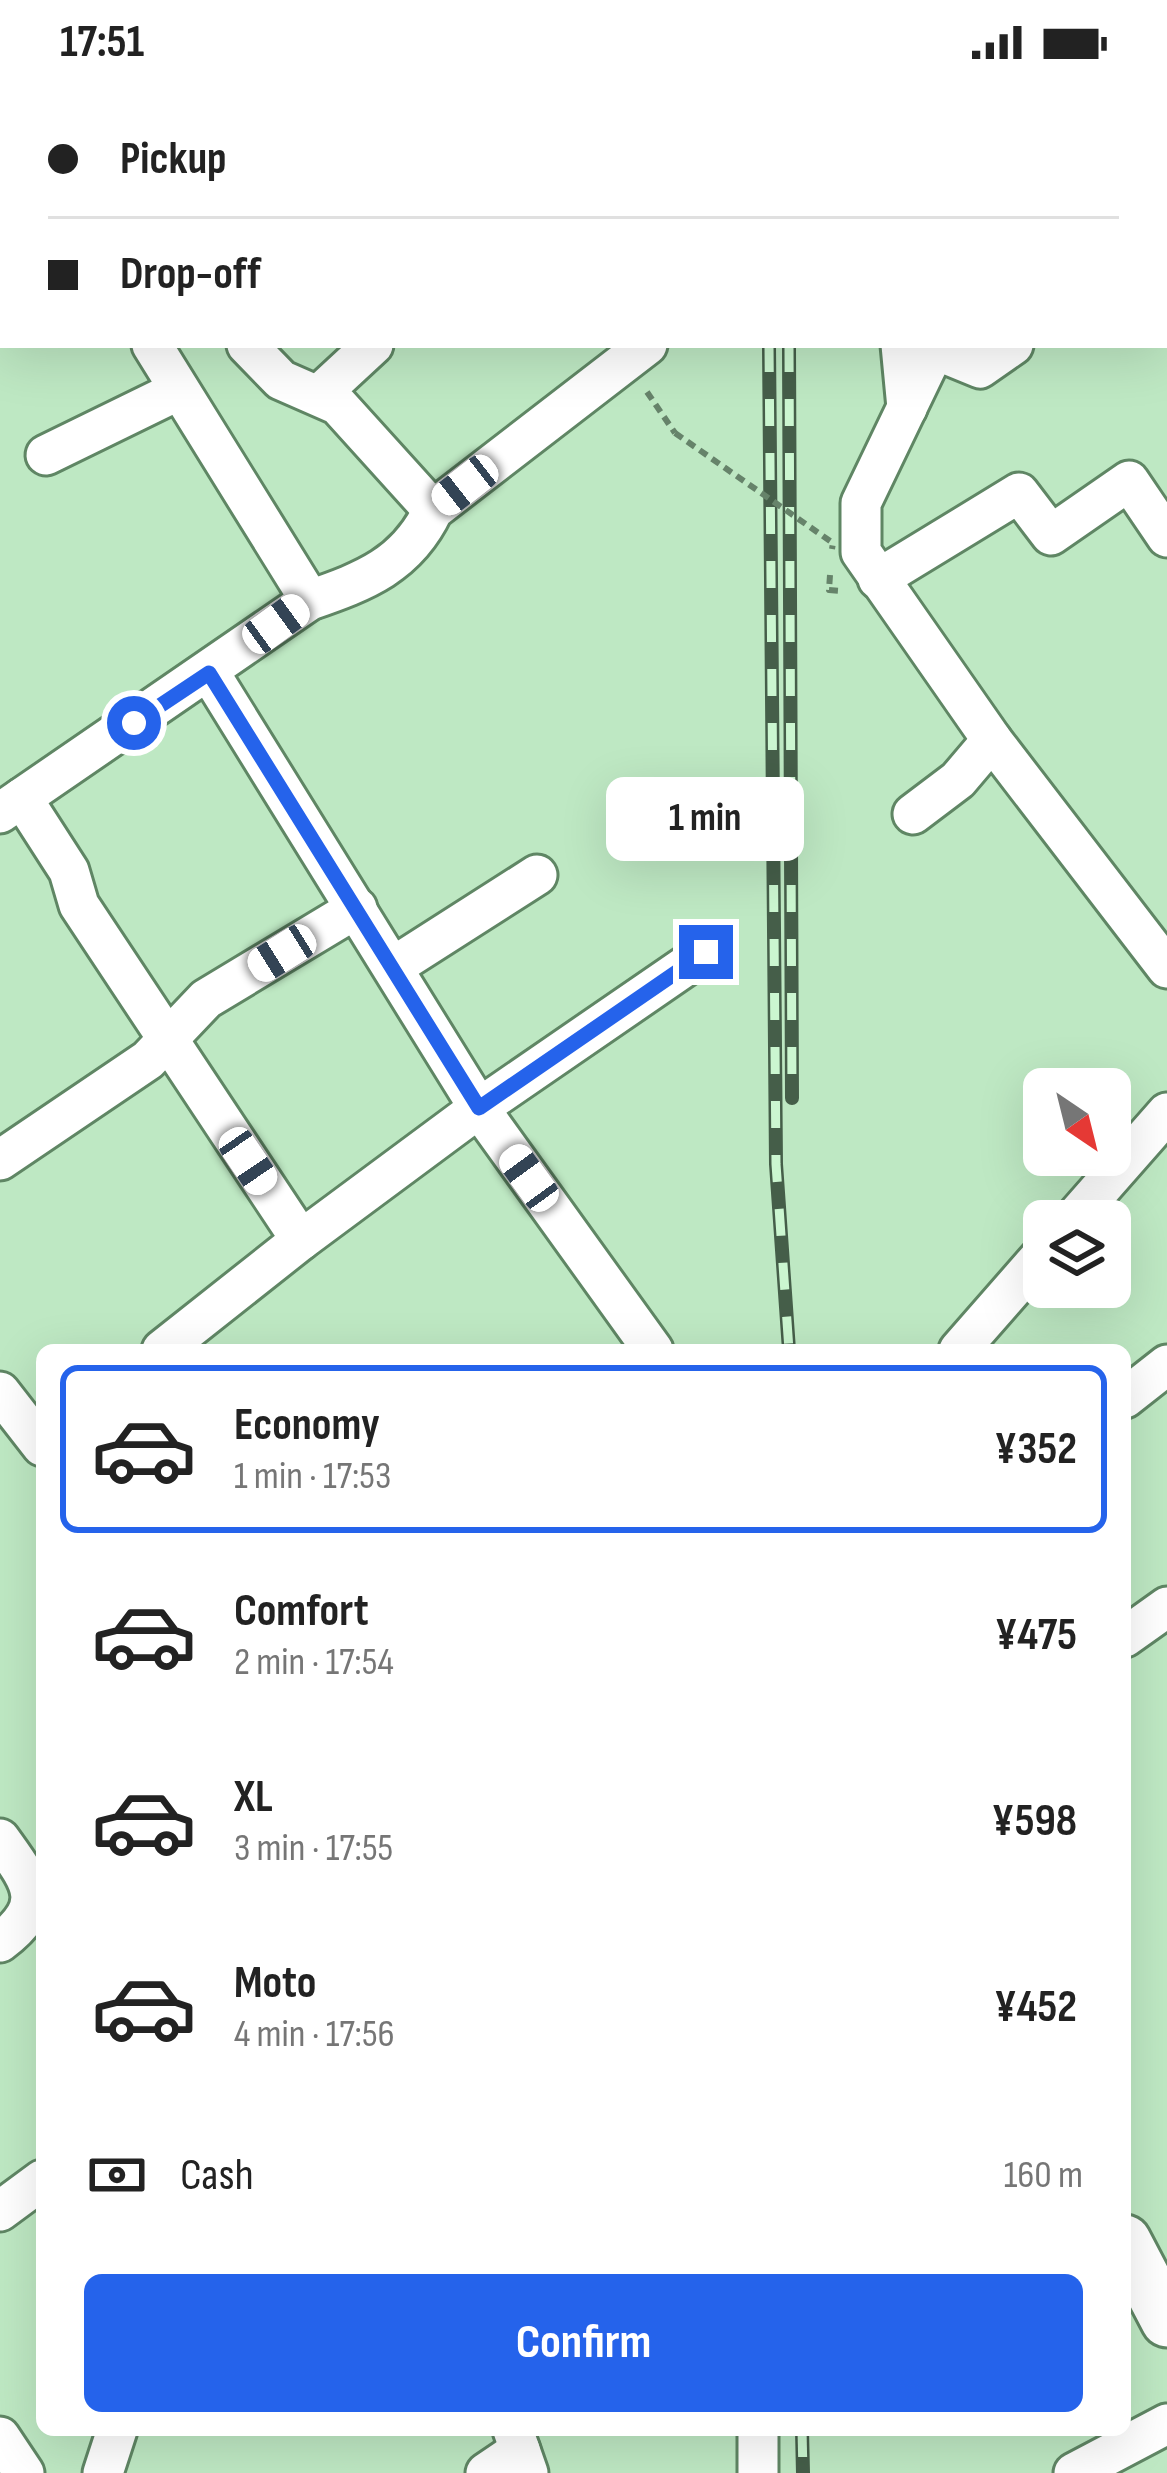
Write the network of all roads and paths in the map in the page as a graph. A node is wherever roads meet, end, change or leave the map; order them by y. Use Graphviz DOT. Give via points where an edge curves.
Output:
graph roads {
  1 [pos="154,348"];
  2 [pos="250,348"];
  3 [pos="370,348"];
  4 [pos="925,348"];
  5 [pos="928,348"];
  6 [pos="1009,348"];
  7 [pos="644,363"];
  8 [pos="179,390"];
  9 [pos="319,395"];
  10 [pos="46,455"];
  11 [pos="433,510"];
  12 [pos="1160,514"];
  13 [pos="832,549"];
  14 [pos="878,580"];
  15 [pos="310,600"];
  16 [pos="209,673"];
  17 [pos="992,740"];
  18 [pos="11,806"];
  19 [pos="914,814"];
  20 [pos="537,875"];
  21 [pos="357,908"];
  22 [pos="706,952"];
  23 [pos="393,967"];
  24 [pos="1167,968"];
  25 [pos="168,1042"];
  26 [pos="479,1108"];
  27 [pos="1167,1114"];
  28 [pos="0,1160"];
  29 [pos="1091,1200"];
  30 [pos="301,1240"];
  31 [pos="1023,1277"];
  32 [pos="170,1344"];
  33 [pos="649,1344"];
  34 [pos="964,1344"];
  35 [pos="1167,1365"];
  36 [pos="0,1392"];
  37 [pos="1131,1393"];
  38 [pos="29,1440"];
  39 [pos="1167,1607"];
  40 [pos="1131,1633"];
  41 [pos="20,1850"];
  42 [pos="0,1942"];
  43 [pos="36,2184"];
  44 [pos="0,2211"];
  45 [pos="1131,2252"];
  46 [pos="1167,2321"];
  47 [pos="1167,2424"];
  48 [pos="115,2436"];
  49 [pos="758,2436"];
  50 [pos="0,2437"];
  51 [pos="520,2451"];
  52 [pos="24,2473"];
  53 [pos="103,2473"];
  54 [pos="486,2473"];
  55 [pos="758,2473"];
  56 [pos="1074,2473"];
  1 -- 8 [label="street"];
  2 -- 9 [label="street" via="281,380"];
  3 -- 9 [label="street"];
  4 -- 14 [label="street" via="907,408 861,503 861,553"];
  5 -- 6 [label="street" via="980,368"];
  7 -- 11 [label="street"];
  7 -- 13 [label="path, bridge" via="676,433"];
  8 -- 10 [label="street"];
  8 -- 15 [label="street"];
  9 -- 11 [label="street" via="338,405"];
  11 -- 15 [label="street" via="419,540 388,566"];
  12 -- 14 [label="street" via="1129,482 1052,535 1019,493"];
  14 -- 17 [label="street"];
  15 -- 16 [label="street"];
  16 -- 18 [label="street"];
  16 -- 21 [label="street"];
  17 -- 19 [label="street"];
  17 -- 24 [label="street"];
  18 -- 25 [label="street" via="69,871 79,905"];
  20 -- 23 [label="street"];
  21 -- 23 [label="street"];
  21 -- 25 [label="street" via="206,999"];
  22 -- 26 [label="street"];
  23 -- 26 [label="street"];
  25 -- 28 [label="street"];
  25 -- 30 [label="street"];
  26 -- 30 [label="street"];
  26 -- 33 [label="street"];
  27 -- 29 [label="street"];
  30 -- 32 [label="street"];
  31 -- 34 [label="street"];
  35 -- 37 [label="street"];
  36 -- 38 [label="street"];
  39 -- 40 [label="street"];
  41 -- 42 [label="street" via="32,1900 20,1927"];
  43 -- 44 [label="street"];
  45 -- 46 [label="street"];
  47 -- 56 [label="street"];
  48 -- 53 [label="street"];
  49 -- 55 [label="street"];
  50 -- 52 [label="street"];
  51 -- 54 [label="street"];
}
